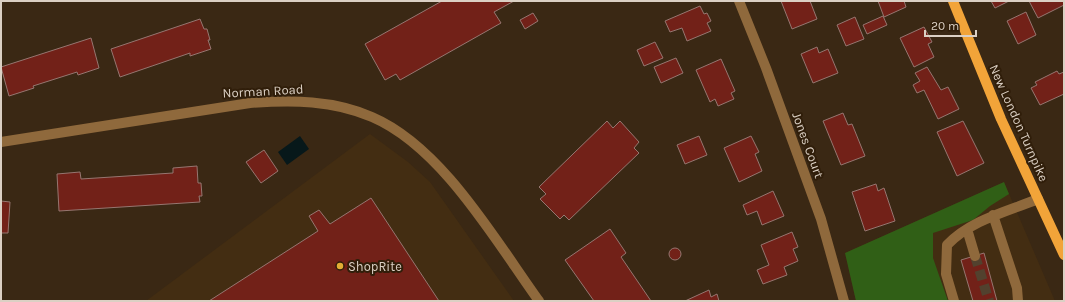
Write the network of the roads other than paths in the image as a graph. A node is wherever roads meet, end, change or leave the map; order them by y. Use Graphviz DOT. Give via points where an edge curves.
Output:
graph roads {
  1 [pos="739,1"];
  2 [pos="953,1"];
  3 [pos="1,142"];
  4 [pos="1038,199"];
  5 [pos="993,215"];
  6 [pos="967,229"];
  7 [pos="1064,255"];
  8 [pos="976,256"];
  9 [pos="539,301"];
  10 [pos="844,301"];
  11 [pos="954,301"];
  12 [pos="1018,301"];
  1 -- 10 [label="street, Jones Court" via="822,218"];
  2 -- 4 [label="main road, New London Turnpike" via="1001,119"];
  3 -- 9 [label="street, Norman Road" via="250,102 314,102 359,112 382,121 403,135 446,173"];
  4 -- 5 [label="street"];
  4 -- 7 [label="main road, New London Turnpike"];
  5 -- 6 [label="street"];
  5 -- 12 [label="street" via="1017,288"];
  6 -- 8 [label="street"];
  6 -- 11 [label="street" via="957,234 947,245 946,274"];
}
